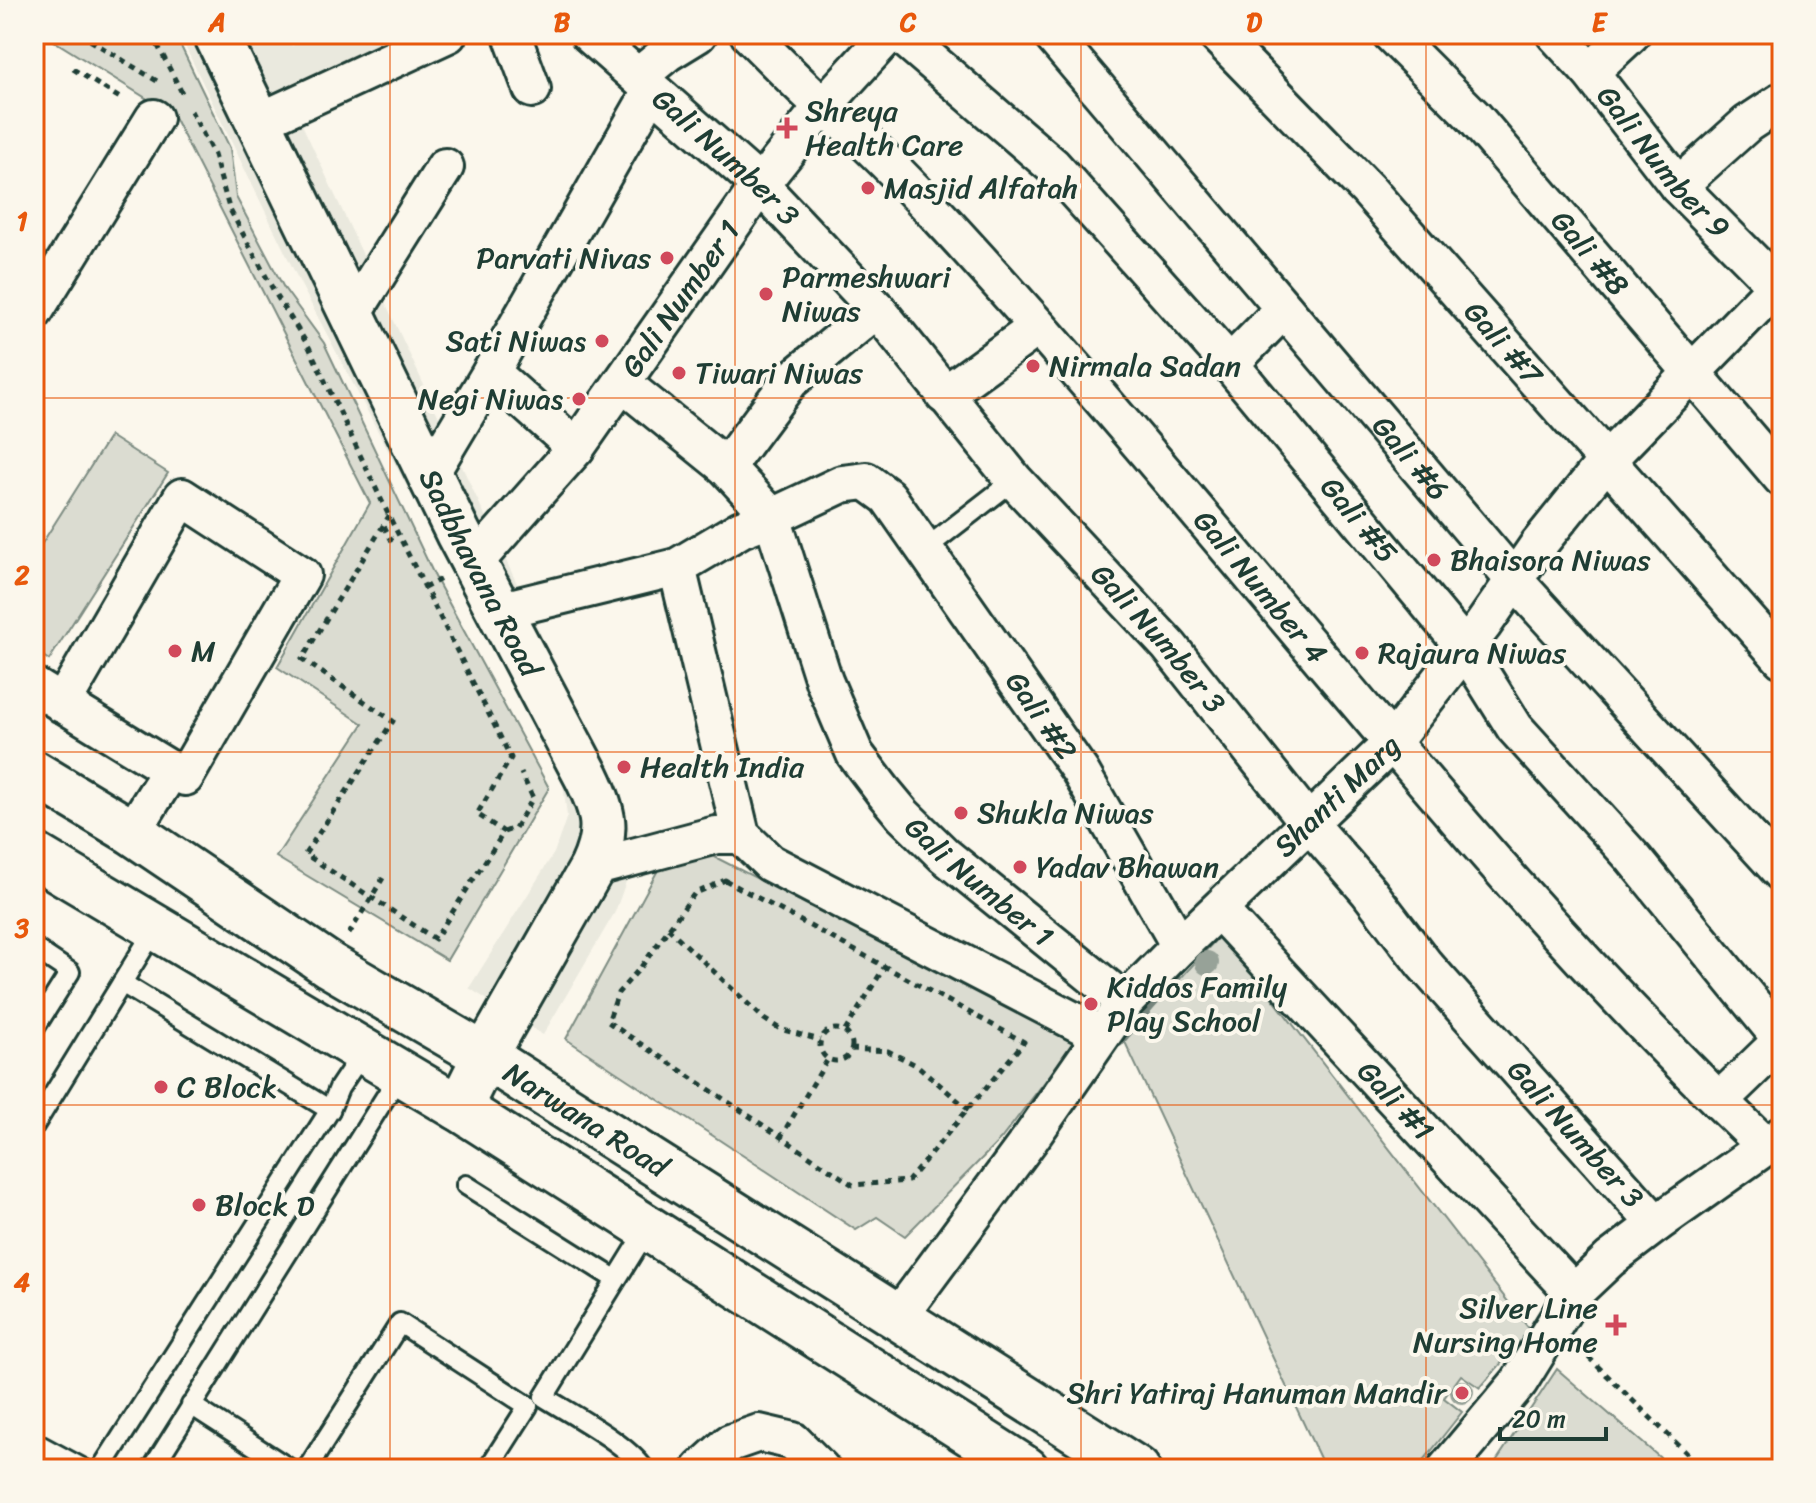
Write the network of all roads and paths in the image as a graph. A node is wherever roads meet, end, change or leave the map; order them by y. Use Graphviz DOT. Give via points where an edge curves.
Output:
graph roads {
  1 [pos="80,34"];
  2 [pos="152,34"];
  3 [pos="216,34"];
  4 [pos="448,34"];
  5 [pos="589,34"];
  6 [pos="698,34"];
  7 [pos="749,34"];
  8 [pos="889,34"];
  9 [pos="900,34"];
  10 [pos="1051,34"];
  11 [pos="1216,34"];
  12 [pos="1391,34"];
  13 [pos="1555,34"];
  14 [pos="1631,34"];
  15 [pos="513,38"];
  16 [pos="1590,72"];
  17 [pos="159,82"];
  18 [pos="645,83"];
  19 [pos="532,89"];
  20 [pos="185,99"];
  21 [pos="1782,101"];
  22 [pos="163,104"];
  23 [pos="823,106"];
  24 [pos="258,122"];
  25 [pos="445,167"];
  26 [pos="760,185"];
  27 [pos="1678,186"];
  28 [pos="1780,285"];
  29 [pos="877,309"];
  30 [pos="1284,309"];
  31 [pos="34,312"];
  32 [pos="352,315"];
  33 [pos="1038,327"];
  34 [pos="1230,364"];
  35 [pos="491,372"];
  36 [pos="1692,374"];
  37 [pos="622,383"];
  38 [pos="944,395"];
  39 [pos="576,448"];
  40 [pos="1606,461"];
  41 [pos="726,467"];
  42 [pos="430,474"];
  43 [pos="1782,478"];
  44 [pos="1014,480"];
  45 [pos="389,516"];
  46 [pos="772,517"];
  47 [pos="383,525"];
  48 [pos="392,541"];
  49 [pos="925,549"];
  50 [pos="474,563"];
  51 [pos="677,567"];
  52 [pos="1515,581"];
  53 [pos="498,611"];
  54 [pos="1465,648"];
  55 [pos="1782,659"];
  56 [pos="48,695"];
  57 [pos="1391,744"];
  58 [pos="171,770"];
  59 [pos="34,773"];
  60 [pos="521,773"];
  61 [pos="1309,823"];
  62 [pos="132,832"];
  63 [pos="504,832"];
  64 [pos="741,835"];
  65 [pos="34,855"];
  66 [pos="592,868"];
  67 [pos="1782,873"];
  68 [pos="383,878"];
  69 [pos="372,898"];
  70 [pos="364,910"];
  71 [pos="1219,910"];
  72 [pos="668,928"];
  73 [pos="155,929"];
  74 [pos="1180,946"];
  75 [pos="34,948"];
  76 [pos="885,966"];
  77 [pos="122,983"];
  78 [pos="1125,1002"];
  79 [pos="34,1029"];
  80 [pos="845,1031"];
  81 [pos="1101,1035"];
  82 [pos="820,1040"];
  83 [pos="1782,1040"];
  84 [pos="851,1049"];
  85 [pos="364,1051"];
  86 [pos="485,1056"];
  87 [pos="828,1059"];
  88 [pos="400,1074"];
  89 [pos="1719,1101"];
  90 [pos="459,1108"];
  91 [pos="330,1110"];
  92 [pos="969,1110"];
  93 [pos="34,1126"];
  94 [pos="780,1138"];
  95 [pos="1775,1141"];
  96 [pos="466,1185"];
  97 [pos="1656,1224"];
  98 [pos="647,1230"];
  99 [pos="615,1279"];
  100 [pos="1574,1293"];
  101 [pos="898,1317"];
  102 [pos="1555,1325"];
  103 [pos="191,1405"];
  104 [pos="34,1442"];
  105 [pos="84,1469"];
  106 [pos="101,1469"];
  107 [pos="152,1469"];
  108 [pos="290,1469"];
  109 [pos="307,1469"];
  110 [pos="488,1469"];
  111 [pos="644,1469"];
  112 [pos="701,1469"];
  113 [pos="821,1469"];
  114 [pos="1026,1469"];
  115 [pos="1137,1469"];
  116 [pos="1446,1469"];
  117 [pos="1703,1469"];
  1 -- 17 [label="path"];
  2 -- 20 [label="path"];
  3 -- 24 [label="main road, Sadbhavana Road"];
  4 -- 24 [label="street"];
  5 -- 18 [label="street, Gali Number 3"];
  6 -- 18 [label="street" via="667,53"];
  7 -- 23 [label="street, Gali Number 4"];
  8 -- 23 [label="street, Gali Number 1"];
  9 -- 34 [label="street, Gali #5" via="1053,166"];
  10 -- 30 [label="street, Gali #6"];
  11 -- 40 [label="street, Gali #7" via="1368,190"];
  12 -- 36 [label="street, Gali #8" via="1474,117"];
  13 -- 16 [label="street, Gali Number 9"];
  14 -- 16 [label="street"];
  15 -- 19 [label="street"];
  16 -- 27 [label="street, Gali Number 9"];
  18 -- 26 [label="street, Gali Number 3"];
  18 -- 35 [label="street"];
  20 -- 22 [label="path"];
  20 -- 45 [label="path" via="214,155 229,208 309,347"];
  21 -- 27 [label="street" via="1747,124"];
  22 -- 31 [label="street"];
  23 -- 26 [label="street, Gali Number 1"];
  23 -- 33 [label="street, Gali Number 4" via="936,214"];
  24 -- 32 [label="main road, Sadbhavana Road"];
  25 -- 32 [label="street"];
  26 -- 29 [label="street, Gali Number 3"];
  26 -- 37 [label="street, Gali Number 1"];
  27 -- 28 [label="street, Gali Number 9"];
  28 -- 36 [label="street, Shanti Marg"];
  29 -- 38 [label="street, Gali Number 3"];
  29 -- 41 [label="street" via="790,381"];
  30 -- 34 [label="street"];
  30 -- 52 [label="street, Gali #6"];
  32 -- 42 [label="main road, Sadbhavana Road"];
  33 -- 38 [label="street"];
  33 -- 57 [label="street, Gali Number 4"];
  34 -- 54 [label="street, Gali #5"];
  35 -- 39 [label="street"];
  35 -- 42 [label="street"];
  36 -- 40 [label="street, Shanti Marg"];
  36 -- 43 [label="street, Gali #8"];
  37 -- 39 [label="street, Gali Number 1"];
  37 -- 41 [label="street"];
  38 -- 44 [label="street, Gali Number 3"];
  39 -- 50 [label="street, Gali Number 1"];
  40 -- 52 [label="street, Shanti Marg"];
  40 -- 55 [label="street, Gali #7"];
  41 -- 46 [label="street"];
  42 -- 50 [label="main road, Sadbhavana Road"];
  44 -- 49 [label="lane"];
  44 -- 61 [label="street, Gali Number 3" via="1169,646"];
  45 -- 47 [label="path"];
  45 -- 63 [label="path" via="511,758 477,814"];
  46 -- 49 [label="street, Gali #2" via="842,484 866,481 888,497"];
  46 -- 51 [label="street"];
  46 -- 78 [label="street, Gali Number 1" via="824,681 855,754 903,815 944,855"];
  47 -- 48 [label="path"];
  47 -- 69 [label="path" via="302,659 393,721 305,854"];
  49 -- 74 [label="street, Gali #2" via="1080,771"];
  50 -- 53 [label="main road, Sadbhavana Road"];
  51 -- 53 [label="street"];
  51 -- 64 [label="street"];
  52 -- 54 [label="street, Shanti Marg"];
  52 -- 67 [label="street, Gali #6"];
  53 -- 66 [label="main road, Sadbhavana Road" via="598,800 603,838"];
  54 -- 57 [label="street, Shanti Marg"];
  54 -- 83 [label="street, Gali #5" via="1515,728 1634,859"];
  56 -- 58 [label="street"];
  56 -- 58 [label="street" via="182,497 302,575 185,777"];
  57 -- 61 [label="street, Shanti Marg"];
  57 -- 89 [label="street, Gali Number 4" via="1578,954"];
  58 -- 62 [label="street"];
  59 -- 62 [label="main road, Narwana Road"];
  60 -- 63 [label="path" via="533,798 515,828"];
  61 -- 71 [label="street, Shanti Marg"];
  61 -- 97 [label="street, Gali Number 3" via="1424,964"];
  62 -- 86 [label="main road, Narwana Road" via="329,965"];
  63 -- 69 [label="path" via="435,939"];
  64 -- 66 [label="street" via="716,835"];
  64 -- 81 [label="street" via="770,863"];
  65 -- 73 [label="main road, Narwana Road"];
  66 -- 86 [label="main road, Sadbhavana Road"];
  68 -- 69 [label="path"];
  69 -- 70 [label="path"];
  71 -- 74 [label="street, Shanti Marg"];
  71 -- 100 [label="street, Gali #1"];
  72 -- 76 [label="path" via="694,894 725,880"];
  72 -- 82 [label="path" via="764,1019"];
  72 -- 94 [label="path" via="618,993 608,1022"];
  73 -- 77 [label="lane"];
  73 -- 85 [label="main road, Narwana Road"];
  74 -- 78 [label="street, Shanti Marg"];
  75 -- 79 [label="lane" via="70,972"];
  76 -- 80 [label="path"];
  76 -- 92 [label="path" via="1024,1042"];
  77 -- 91 [label="lane"];
  77 -- 93 [label="lane"];
  78 -- 81 [label="street, Shanti Marg"];
  80 -- 82 [label="path" via="831,1029"];
  80 -- 84 [label="path"];
  81 -- 101 [label="street, Shanti Marg"];
  82 -- 87 [label="path"];
  83 -- 89 [label="street"];
  84 -- 87 [label="path" via="841,1060"];
  84 -- 92 [label="path" via="888,1051 918,1066"];
  85 -- 88 [label="main road, Narwana Road"];
  85 -- 91 [label="lane"];
  86 -- 90 [label="main road, Sadbhavana Road"];
  86 -- 101 [label="main road, Narwana Road"];
  87 -- 94 [label="path"];
  88 -- 90 [label="main road, Narwana Road"];
  88 -- 103 [label="lane"];
  89 -- 95 [label="street, Gali Number 4"];
  90 -- 98 [label="main road, Narwana Road"];
  91 -- 106 [label="lane"];
  92 -- 94 [label="path" via="908,1181 853,1185"];
  95 -- 97 [label="street"];
  96 -- 99 [label="lane"];
  97 -- 100 [label="street"];
  98 -- 99 [label="lane"];
  98 -- 114 [label="main road, Narwana Road"];
  99 -- 111 [label="lane" via="544,1397"];
  100 -- 102 [label="street"];
  101 -- 115 [label="main road, Narwana Road"];
  102 -- 116 [label="street" via="1519,1382"];
  102 -- 117 [label="path"];
  103 -- 107 [label="lane"];
  103 -- 108 [label="lane"];
  104 -- 105 [label="lane"];
  109 -- 110 [label="lane" via="400,1323 528,1406"];
  112 -- 113 [label="street" via="730,1443 759,1433 793,1441"];
}
